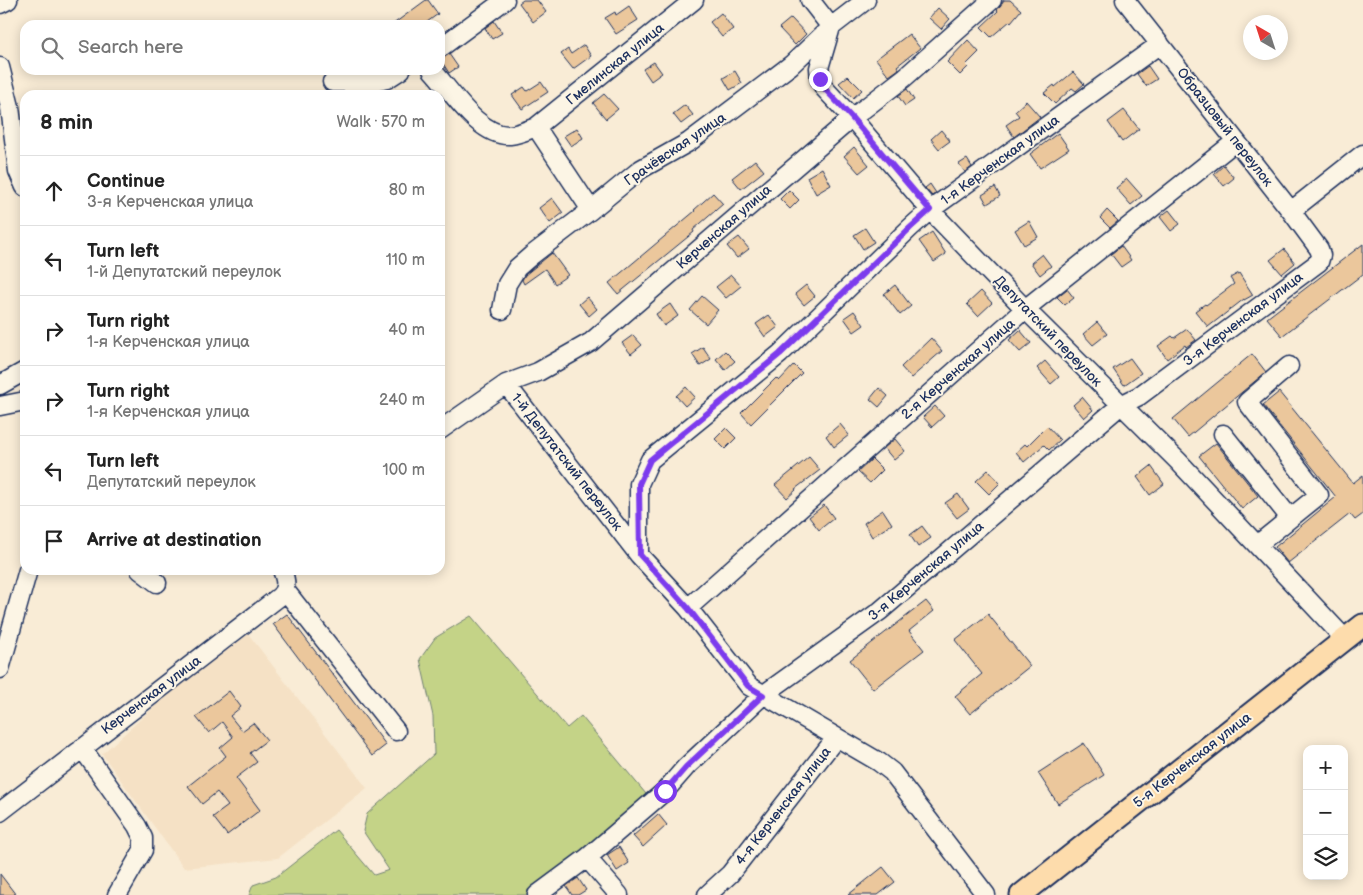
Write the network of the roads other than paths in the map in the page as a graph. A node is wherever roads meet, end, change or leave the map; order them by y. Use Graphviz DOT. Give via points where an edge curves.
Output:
graph roads {
  1 [pos="8,0"];
  2 [pos="505,0"];
  3 [pos="694,0"];
  4 [pos="810,0"];
  5 [pos="866,0"];
  6 [pos="992,0"];
  7 [pos="1125,0"];
  8 [pos="0,4"];
  9 [pos="831,27"];
  10 [pos="445,44"];
  11 [pos="1160,44"];
  12 [pos="0,67"];
  13 [pos="393,75"];
  14 [pos="436,75"];
  15 [pos="332,82"];
  16 [pos="852,118"];
  17 [pos="536,127"];
  18 [pos="1236,141"];
  19 [pos="1363,154"];
  20 [pos="20,176"];
  21 [pos="591,210"];
  22 [pos="930,210"];
  23 [pos="1291,211"];
  24 [pos="1321,255"];
  25 [pos="1026,309"];
  26 [pos="502,310"];
  27 [pos="1290,366"];
  28 [pos="20,374"];
  29 [pos="506,384"];
  30 [pos="0,385"];
  31 [pos="20,402"];
  32 [pos="1121,405"];
  33 [pos="0,406"];
  34 [pos="445,427"];
  35 [pos="1223,434"];
  36 [pos="1290,518"];
  37 [pos="1257,545"];
  38 [pos="640,555"];
  39 [pos="27,575"];
  40 [pos="147,575"];
  41 [pos="284,575"];
  42 [pos="157,583"];
  43 [pos="285,590"];
  44 [pos="688,608"];
  45 [pos="1363,626"];
  46 [pos="1345,639"];
  47 [pos="0,669"];
  48 [pos="763,695"];
  49 [pos="396,731"];
  50 [pos="836,738"];
  51 [pos="82,748"];
  52 [pos="0,812"];
  53 [pos="587,858"];
  54 [pos="117,895"];
  55 [pos="537,895"];
  56 [pos="619,895"];
  57 [pos="706,895"];
  58 [pos="986,895"];
  59 [pos="1021,895"];
  1 -- 8 [label="street"];
  2 -- 10 [label="street"];
  3 -- 17 [label="street, Гмелинская улица"];
  4 -- 9 [label="street"];
  5 -- 9 [label="street, Грачёвская улица"];
  6 -- 16 [label="street, Керченская улица" via="904,78"];
  7 -- 11 [label="street, Образцовый переулок"];
  9 -- 16 [label="street, Депутатский переулок" via="820,79 824,88"];
  9 -- 21 [label="street, Грачёвская улица" via="791,65 690,142 641,168"];
  11 -- 18 [label="street, Образцовый переулок"];
  11 -- 22 [label="street, 1-я Керченская улица"];
  12 -- 20 [label="street" via="10,107"];
  13 -- 15 [label="street" via="374,82"];
  14 -- 17 [label="street" via="475,120 487,128 509,135"];
  16 -- 22 [label="street, Депутатский переулок"];
  16 -- 29 [label="street, Керченская улица" via="591,342 538,372"];
  17 -- 21 [label="street"];
  18 -- 23 [label="street, Образцовый переулок"];
  18 -- 25 [label="street, 2-я Керченская улица"];
  19 -- 23 [label="street"];
  21 -- 26 [label="street, Грачёвская улица" via="517,268 507,284"];
  22 -- 25 [label="street, Депутатский переулок"];
  22 -- 38 [label="street, 1-я Керченская улица" via="780,354 650,460 639,484"];
  23 -- 24 [label="street, Образцовый переулок"];
  24 -- 32 [label="street, 3-я Керченская улица" via="1314,267 1139,396"];
  25 -- 32 [label="street, Депутатский переулок"];
  25 -- 44 [label="street, 2-я Керченская улица"];
  27 -- 36 [label="street" via="1247,402 1319,495"];
  28 -- 30 [label="street"];
  29 -- 34 [label="street, Керченская улица"];
  29 -- 38 [label="street, 1-й Депутатский переулок"];
  31 -- 33 [label="street"];
  32 -- 37 [label="street, Депутатский переулок" via="1178,460"];
  32 -- 48 [label="street, 3-я Керченская улица" via="880,612"];
  35 -- 36 [label="street"];
  36 -- 37 [label="street"];
  37 -- 46 [label="street, Депутатский переулок"];
  38 -- 44 [label="street, 1-й Депутатский переулок"];
  39 -- 47 [label="street"];
  40 -- 42 [label="street"];
  41 -- 43 [label="street"];
  43 -- 49 [label="street"];
  43 -- 51 [label="street, Керченская улица"];
  44 -- 48 [label="street, 1-й Депутатский переулок" via="748,686"];
  45 -- 46 [label="main road, 5-я Керченская улица"];
  46 -- 59 [label="main road, 5-я Керченская улица"];
  48 -- 50 [label="street, 1-й Депутатский переулок"];
  48 -- 53 [label="street, 3-я Керченская улица" via="665,791"];
  50 -- 57 [label="street, 4-я Керченская улица" via="730,874"];
  50 -- 58 [label="street, 1-й Депутатский переулок" via="892,772"];
  51 -- 52 [label="street, Керченская улица"];
  51 -- 54 [label="street" via="143,838 143,850"];
  53 -- 55 [label="street, 3-я Керченская улица"];
  53 -- 56 [label="street"];
}
